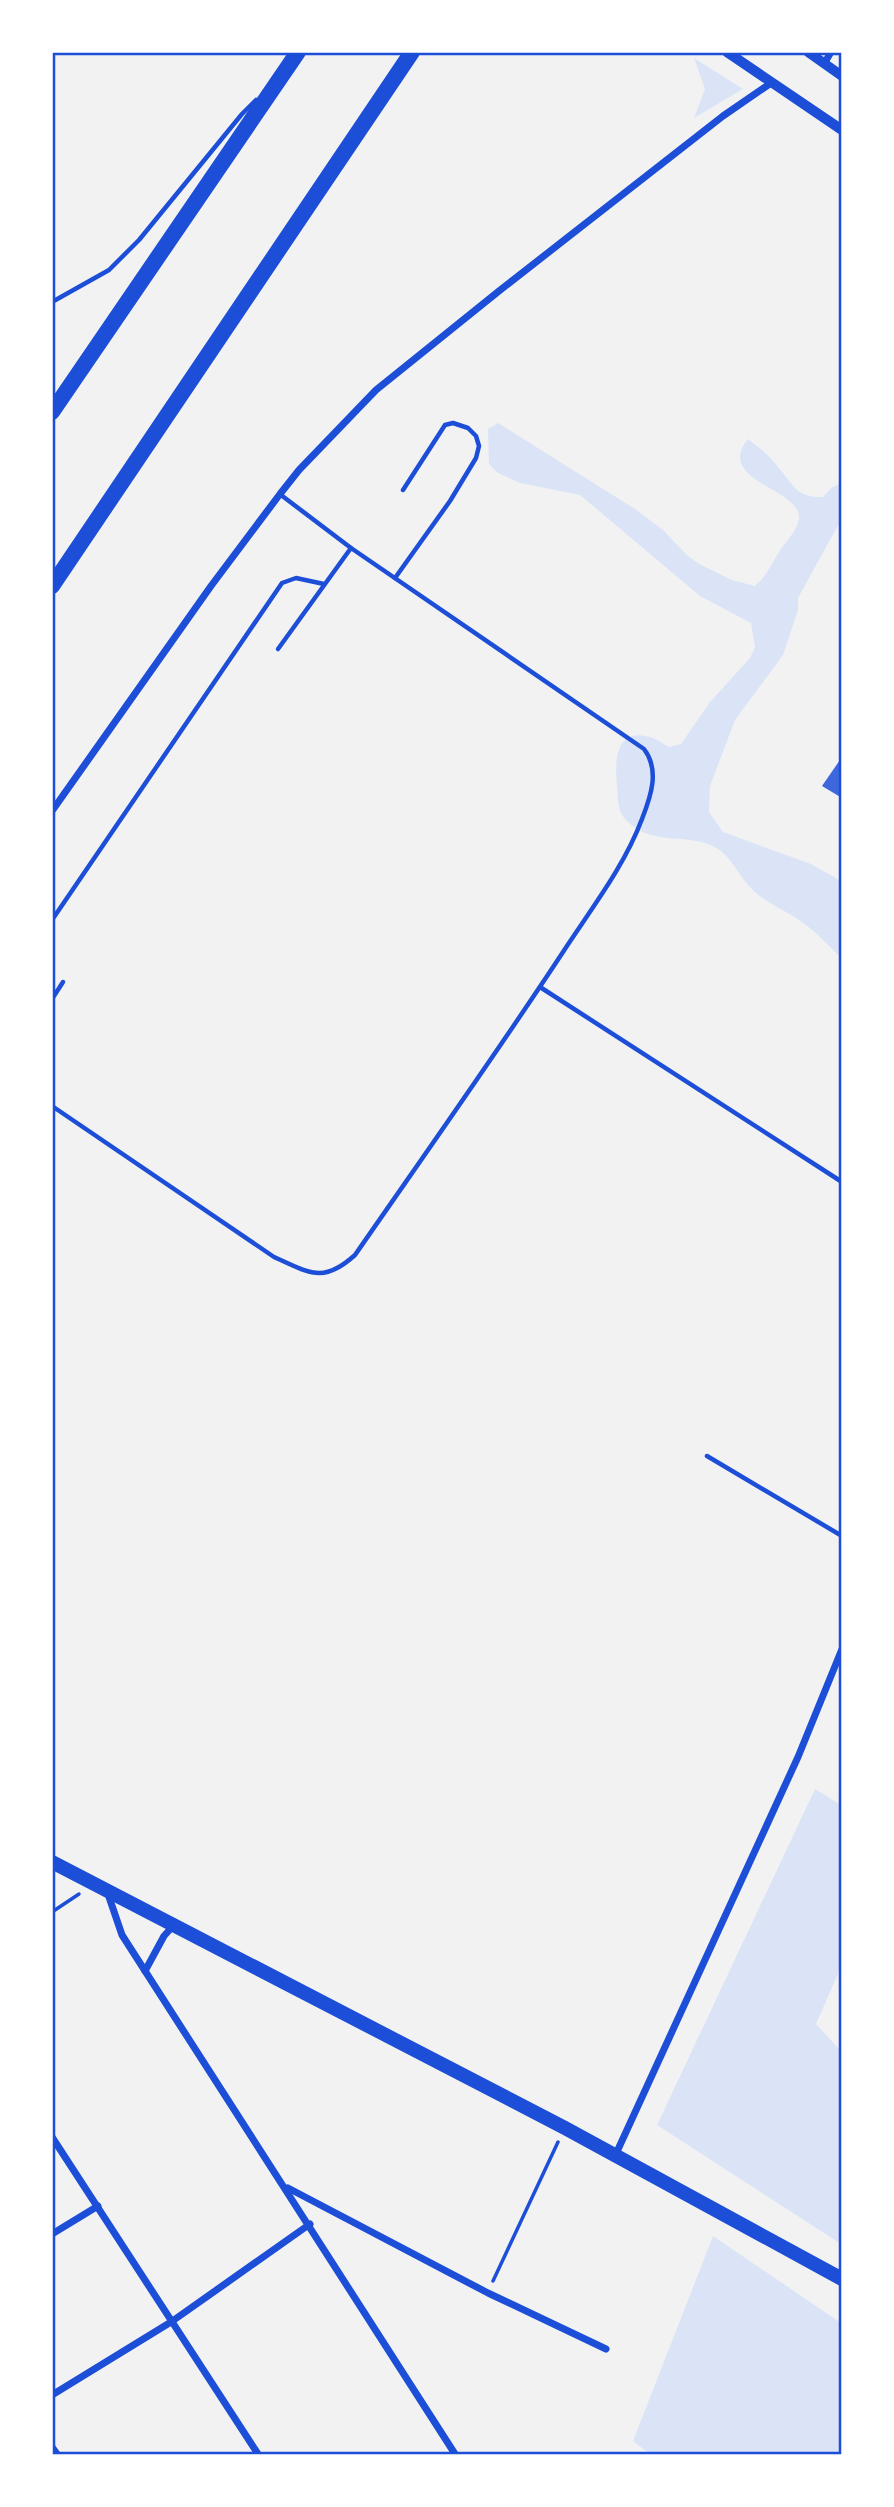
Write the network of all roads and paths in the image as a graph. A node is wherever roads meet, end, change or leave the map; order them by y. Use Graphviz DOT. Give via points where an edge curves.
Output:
graph roads {
  1 [pos="298,52"];
  2 [pos="412,52"];
  3 [pos="727,52"];
  4 [pos="808,52"];
  5 [pos="831,52"];
  6 [pos="824,64"];
  7 [pos="842,76"];
  8 [pos="280,78"];
  9 [pos="771,83"];
  10 [pos="842,130"];
  11 [pos="52,302"];
  12 [pos="52,412"];
  13 [pos="403,490"];
  14 [pos="280,494"];
  15 [pos="351,548"];
  16 [pos="395,578"];
  17 [pos="324,584"];
  18 [pos="52,586"];
  19 [pos="278,649"];
  20 [pos="52,811"];
  21 [pos="52,920"];
  22 [pos="63,982"];
  23 [pos="540,987"];
  24 [pos="52,999"];
  25 [pos="52,1106"];
  26 [pos="842,1182"];
  27 [pos="707,1456"];
  28 [pos="842,1536"];
  29 [pos="842,1649"];
  30 [pos="52,1862"];
  31 [pos="93,1885"];
  32 [pos="107,1892"];
  33 [pos="52,1912"];
  34 [pos="173,1926"];
  35 [pos="145,1971"];
  36 [pos="565,2128"];
  37 [pos="52,2137"];
  38 [pos="615,2156"];
  39 [pos="285,2187"];
  40 [pos="98,2206"];
  41 [pos="310,2224"];
  42 [pos="52,2234"];
  43 [pos="842,2279"];
  44 [pos="488,2292"];
  45 [pos="171,2322"];
  46 [pos="606,2349"];
  47 [pos="52,2395"];
  48 [pos="52,2447"];
  49 [pos="58,2455"];
  50 [pos="258,2455"];
  51 [pos="455,2455"];
  1 -- 8 [label="highway"];
  2 -- 18 [label="highway"];
  3 -- 9 [label="street"];
  4 -- 6 [label="street"];
  5 -- 6 [label="street"];
  6 -- 7 [label="street"];
  8 -- 11 [label="lane" via="242,114 109,270"];
  8 -- 12 [label="highway"];
  9 -- 10 [label="street"];
  9 -- 14 [label="street" via="376,390"];
  13 -- 16 [label="lane" via="446,425 468,428 476,436 476,458"];
  14 -- 15 [label="lane"];
  14 -- 20 [label="street"];
  15 -- 16 [label="lane"];
  15 -- 17 [label="lane"];
  16 -- 23 [label="lane" via="644,749 652,759 648,803 626,855"];
  17 -- 19 [label="lane"];
  17 -- 21 [label="lane" via="296,578 282,583"];
  22 -- 24 [label="lane"];
  23 -- 25 [label="lane" via="355,1255 340,1269 323,1274 306,1272 274,1257"];
  23 -- 26 [label="lane"];
  27 -- 28 [label="lane"];
  29 -- 38 [label="street" via="798,1756"];
  30 -- 31 [label="main road"];
  31 -- 32 [label="main road"];
  31 -- 33 [label="path"];
  32 -- 34 [label="main road"];
  32 -- 35 [label="street" via="122,1935"];
  34 -- 35 [label="street"];
  34 -- 36 [label="main road"];
  35 -- 39 [label="street"];
  36 -- 38 [label="main road"];
  36 -- 44 [label="path"];
  37 -- 40 [label="street"];
  38 -- 43 [label="main road"];
  39 -- 41 [label="street"];
  39 -- 44 [label="street"];
  40 -- 42 [label="street"];
  40 -- 45 [label="street"];
  41 -- 45 [label="street"];
  41 -- 51 [label="street"];
  44 -- 46 [label="street"];
  45 -- 47 [label="street"];
  45 -- 50 [label="street"];
  48 -- 49 [label="street"];
}
